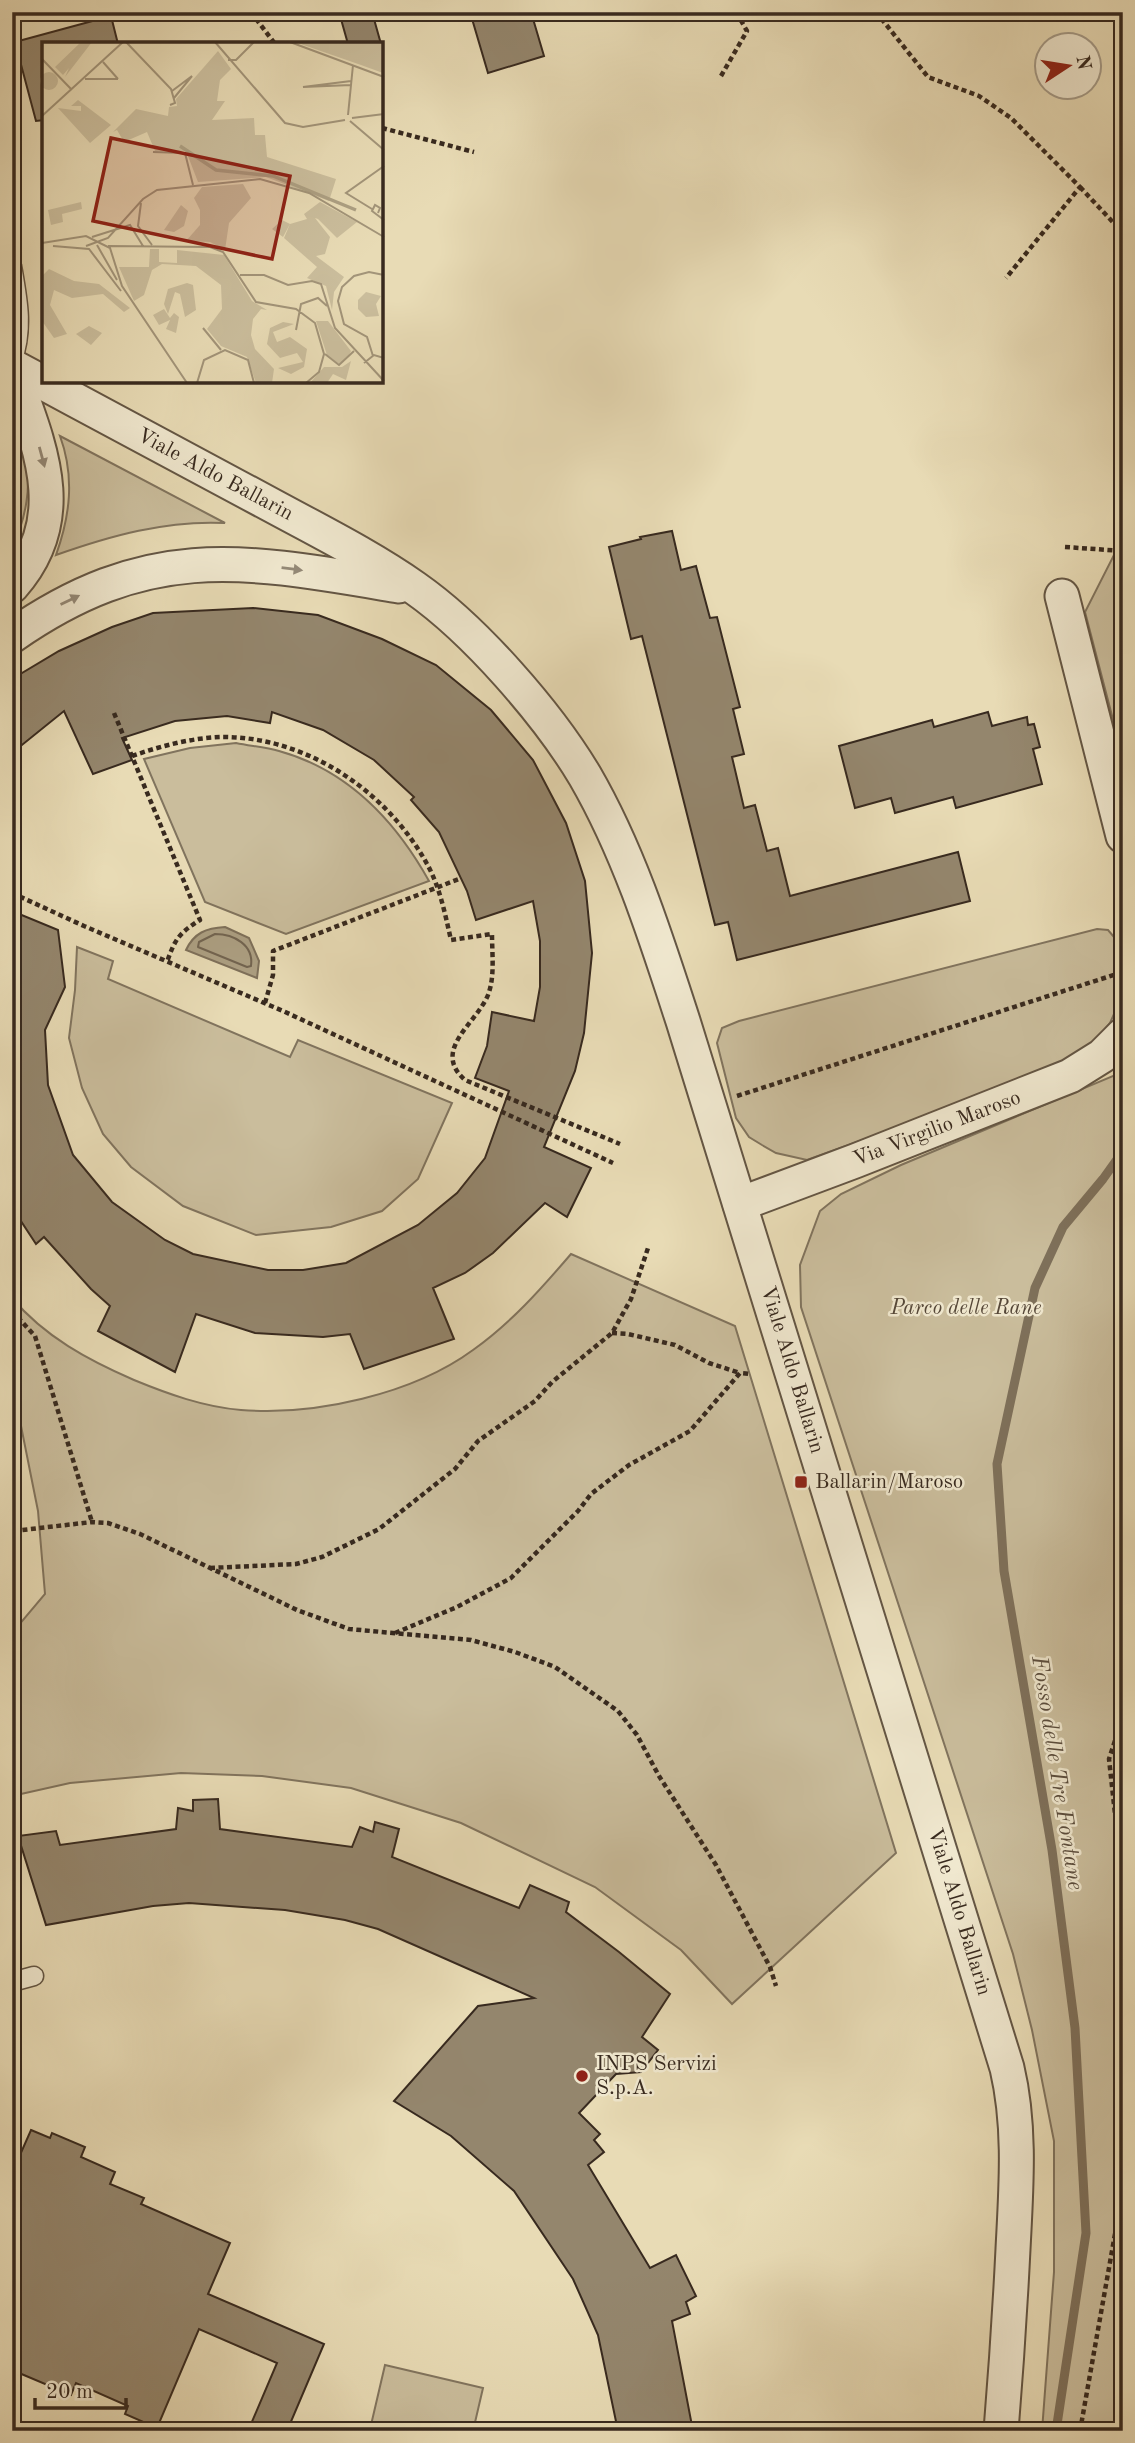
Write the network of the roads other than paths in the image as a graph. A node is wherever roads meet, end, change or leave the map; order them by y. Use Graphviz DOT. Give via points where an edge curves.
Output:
graph roads {
  1 [pos="12,266"];
  2 [pos="12,366"];
  3 [pos="42,382"];
  4 [pos="44,383"];
  5 [pos="12,586"];
  6 [pos="415,589"];
  7 [pos="1062,596"];
  8 [pos="12,636"];
  9 [pos="1123,836"];
  10 [pos="1123,1035"];
  11 [pos="740,1204"];
  12 [pos="34,1976"];
  13 [pos="12,1982"];
  14 [pos="1002,2431"];
  1 -- 2 [label="lane" via="21,326"];
  2 -- 3 [label="street, Viale Aldo Ballarin"];
  2 -- 5 [label="street, one-way" via="40,449 47,494 41,538 26,570"];
  4 -- 6 [label="street, Viale Aldo Ballarin" via="326,535"];
  8 -- 6 [label="street, one-way" via="99,587 175,566 278,567"];
  6 -- 11 [label="street, Viale Aldo Ballarin" via="477,642 525,695 598,800 646,908"];
  7 -- 9 [label="street"];
  10 -- 11 [label="street, Via Virgilio Maroso" via="1086,1068 1061,1080"];
  11 -- 14 [label="street, Viale Aldo Ballarin" via="1011,2086 1016,2203"];
  12 -- 13 [label="lane"];
}
